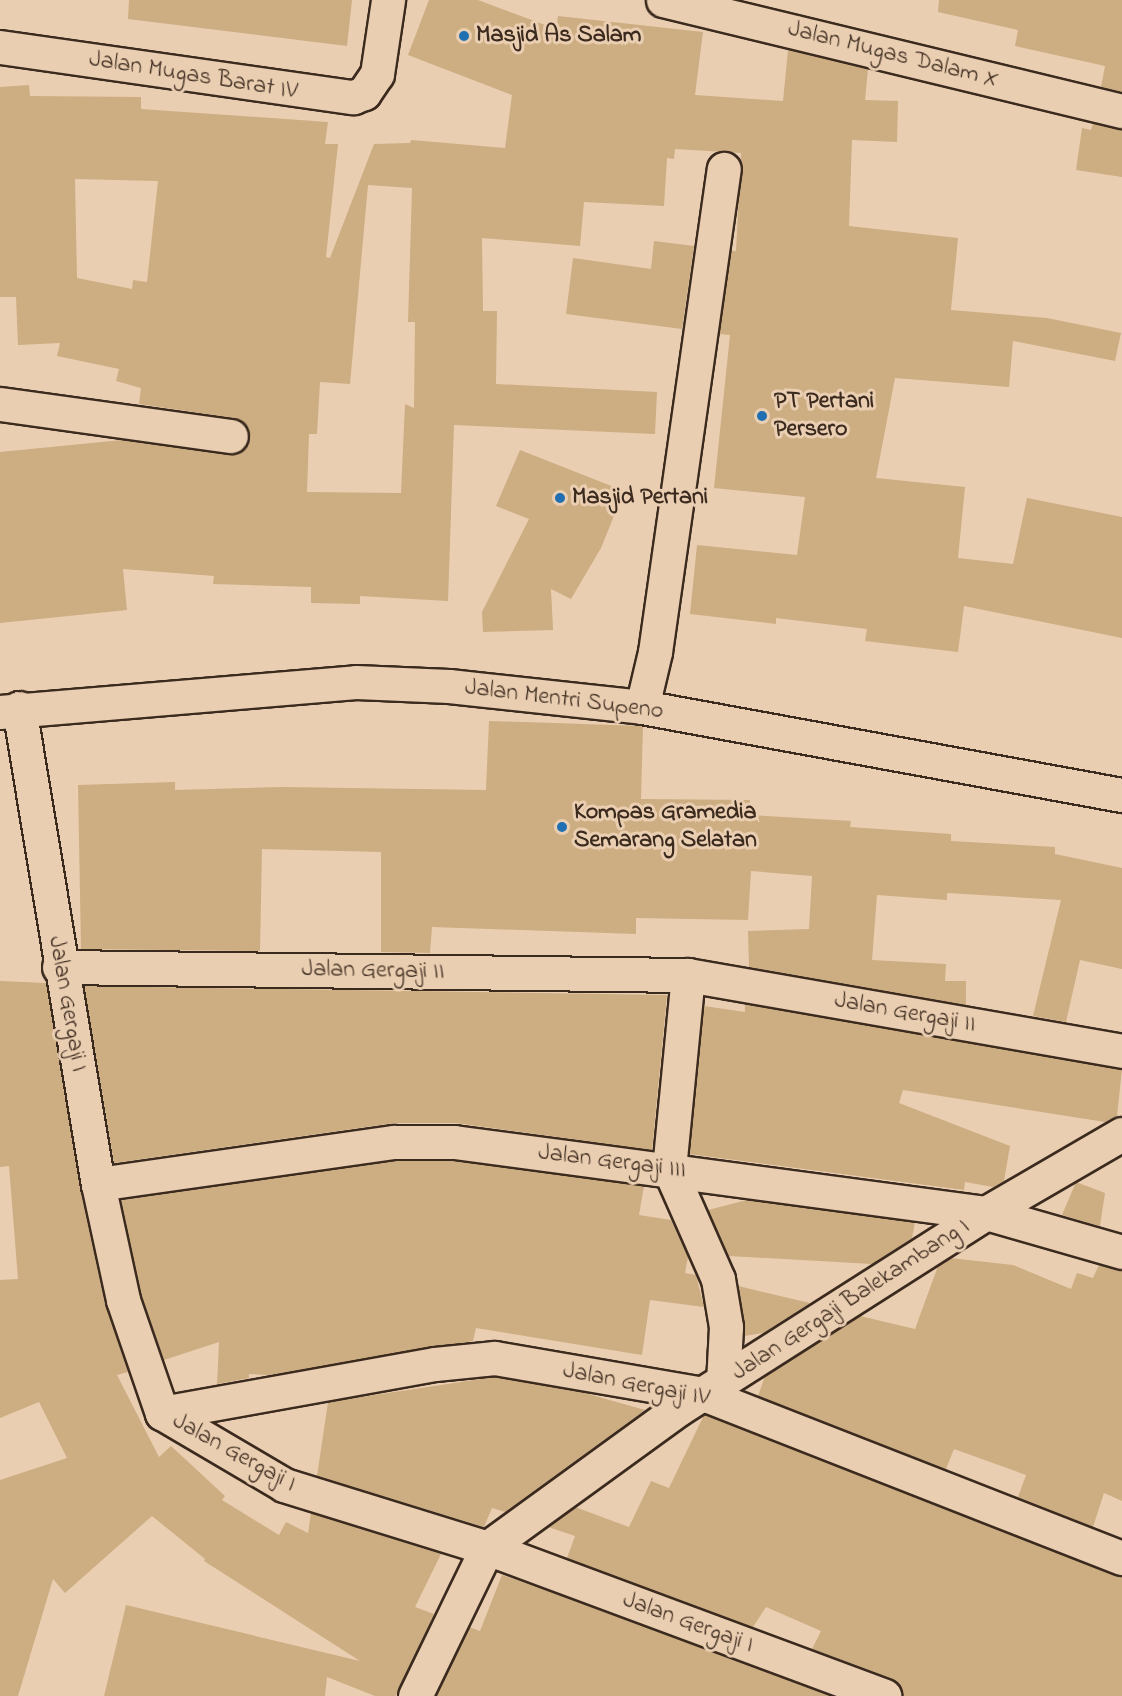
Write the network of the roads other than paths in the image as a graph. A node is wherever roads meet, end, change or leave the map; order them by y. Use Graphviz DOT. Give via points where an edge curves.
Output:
graph roads {
  1 [pos="388,0"];
  2 [pos="663,0"];
  3 [pos="0,47"];
  4 [pos="1122,111"];
  5 [pos="724,169"];
  6 [pos="0,404"];
  7 [pos="231,436"];
  8 [pos="642,707"];
  9 [pos="10,710"];
  10 [pos="1122,795"];
  11 [pos="59,967"];
  12 [pos="688,975"];
  13 [pos="1122,1051"];
  14 [pos="1122,1134"];
  15 [pos="669,1168"];
  16 [pos="98,1184"];
  17 [pos="986,1214"];
  18 [pos="1122,1252"];
  19 [pos="713,1388"];
  20 [pos="162,1413"];
  21 [pos="487,1548"];
  22 [pos="1122,1558"];
  23 [pos="415,1696"];
  24 [pos="884,1696"];
  1 -- 3 [label="street, Jalan Mugas Barat IV" via="376,74 364,93 353,98"];
  2 -- 4 [label="street, Jalan Mugas Dalam X"];
  5 -- 8 [label="street" via="655,652"];
  6 -- 7 [label="street"];
  8 -- 9 [label="street, Jalan Mentri Supeno" via="449,686 356,682"];
  8 -- 10 [label="street, Jalan Mentri Supeno"];
  9 -- 11 [label="street, Jalan Gergaji I"];
  11 -- 12 [label="street, Jalan Gergaji II"];
  11 -- 16 [label="street, Jalan Gergaji I"];
  12 -- 13 [label="street, Jalan Gergaji II"];
  12 -- 15 [label="street"];
  14 -- 17 [label="street, Jalan Gergaji Balekambang I"];
  15 -- 16 [label="street, Jalan Gergaji III" via="425,1140"];
  15 -- 17 [label="street, Jalan Gergaji III"];
  15 -- 19 [label="street" via="718,1279 726,1327"];
  16 -- 20 [label="street, Jalan Gergaji I" via="123,1300"];
  17 -- 18 [label="street, Jalan Gergaji III"];
  17 -- 19 [label="street, Jalan Gergaji Balekambang I"];
  19 -- 20 [label="street, Jalan Gergaji IV" via="495,1358 435,1364"];
  19 -- 21 [label="street, Jalan Gergaji Balekambang I"];
  19 -- 22 [label="street, Jalan Gergaji IV"];
  20 -- 21 [label="street, Jalan Gergaji I" via="284,1485"];
  21 -- 23 [label="street, Jalan Gergaji Balekambang I"];
  21 -- 24 [label="street, Jalan Gergaji I"];
}
